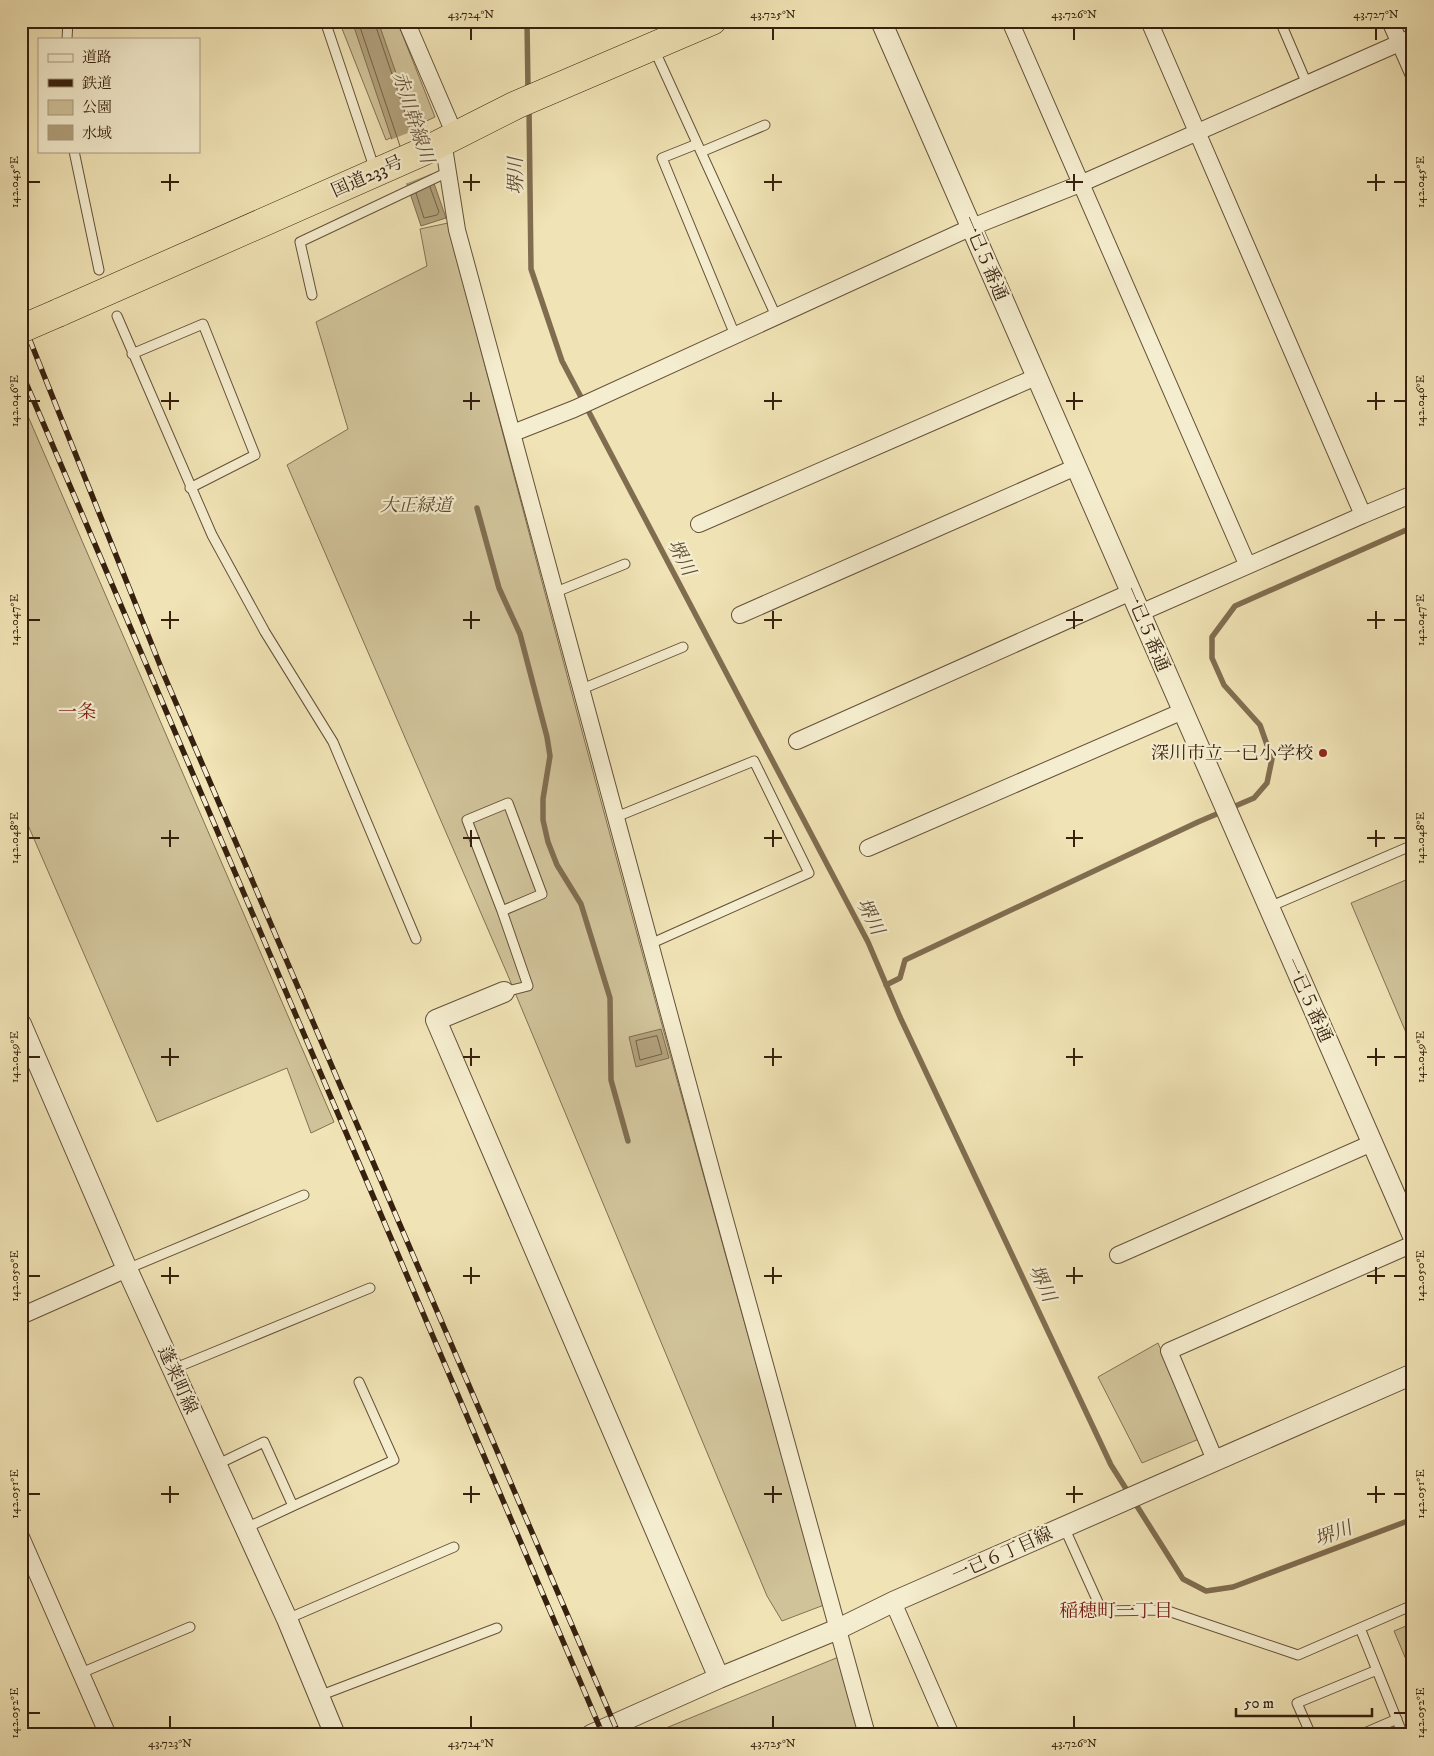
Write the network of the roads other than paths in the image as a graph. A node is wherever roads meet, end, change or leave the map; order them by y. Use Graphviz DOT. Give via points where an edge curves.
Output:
graph roads {
  1 [pos="68,21"];
  2 [pos="325,21"];
  3 [pos="406,21"];
  4 [pos="712,21"];
  5 [pos="881,21"];
  6 [pos="1010,21"];
  7 [pos="1149,21"];
  8 [pos="1280,21"];
  9 [pos="1390,21"];
  10 [pos="67,38"];
  11 [pos="1406,40"];
  12 [pos="653,47"];
  13 [pos="1413,73"];
  14 [pos="1307,84"];
  15 [pos="765,125"];
  16 [pos="1199,133"];
  17 [pos="442,142"];
  18 [pos="699,148"];
  19 [pos="74,152"];
  20 [pos="384,168"];
  21 [pos="443,174"];
  22 [pos="1080,184"];
  23 [pos="972,227"];
  24 [pos="99,270"];
  25 [pos="312,295"];
  26 [pos="117,316"];
  27 [pos="776,316"];
  28 [pos="21,329"];
  29 [pos="736,335"];
  30 [pos="132,354"];
  31 [pos="1036,377"];
  32 [pos="513,434"];
  33 [pos="1076,467"];
  34 [pos="190,488"];
  35 [pos="1413,494"];
  36 [pos="1363,515"];
  37 [pos="699,524"];
  38 [pos="624,564"];
  39 [pos="1247,564"];
  40 [pos="556,592"];
  41 [pos="1131,592"];
  42 [pos="1140,613"];
  43 [pos="740,615"];
  44 [pos="683,647"];
  45 [pos="582,689"];
  46 [pos="1183,711"];
  47 [pos="797,741"];
  48 [pos="616,817"];
  49 [pos="1413,845"];
  50 [pos="868,848"];
  51 [pos="1269,908"];
  52 [pos="502,911"];
  53 [pos="416,939"];
  54 [pos="650,944"];
  55 [pos="504,992"];
  56 [pos="21,1024"];
  57 [pos="1372,1142"];
  58 [pos="304,1195"];
  59 [pos="1413,1236"];
  60 [pos="1413,1244"];
  61 [pos="1118,1255"];
  62 [pos="127,1269"];
  63 [pos="370,1288"];
  64 [pos="21,1316"];
  65 [pos="173,1369"];
  66 [pos="1413,1374"];
  67 [pos="359,1382"];
  68 [pos="1215,1460"];
  69 [pos="216,1465"];
  70 [pos="294,1506"];
  71 [pos="1064,1527"];
  72 [pos="246,1528"];
  73 [pos="21,1537"];
  74 [pos="454,1547"];
  75 [pos="894,1602"];
  76 [pos="1413,1605"];
  77 [pos="287,1619"];
  78 [pos="190,1627"];
  79 [pos="497,1628"];
  80 [pos="1360,1628"];
  81 [pos="838,1629"];
  82 [pos="1377,1670"];
  83 [pos="81,1673"];
  84 [pos="719,1678"];
  85 [pos="319,1696"];
  86 [pos="1397,1719"];
  87 [pos="108,1735"];
  88 [pos="335,1735"];
  89 [pos="591,1735"];
  90 [pos="867,1735"];
  91 [pos="952,1735"];
  92 [pos="1311,1735"];
  93 [pos="1360,1735"];
  94 [pos="1403,1735"];
  1 -- 10 [label="lane"];
  2 -- 20 [label="lane"];
  3 -- 17 [label="street"];
  4 -- 12 [label="highway, 国道233号"];
  5 -- 23 [label="street, 一已５番通"];
  6 -- 22 [label="street"];
  7 -- 16 [label="street"];
  8 -- 14 [label="lane"];
  9 -- 11 [label="street"];
  11 -- 13 [label="street"];
  11 -- 14 [label="street"];
  12 -- 17 [label="highway, 国道233号" via="516,105"];
  12 -- 18 [label="lane"];
  14 -- 16 [label="street"];
  15 -- 18 [label="lane"];
  16 -- 22 [label="street"];
  16 -- 36 [label="street"];
  17 -- 20 [label="highway, 国道233号"];
  17 -- 21 [label="street"];
  18 -- 27 [label="lane"];
  18 -- 29 [label="lane" via="662,158"];
  19 -- 24 [label="lane"];
  20 -- 28 [label="highway, 国道233号, bridge"];
  21 -- 25 [label="lane" via="300,242"];
  21 -- 32 [label="street"];
  22 -- 23 [label="street"];
  22 -- 39 [label="street"];
  23 -- 27 [label="street"];
  23 -- 31 [label="street, 一已５番通"];
  26 -- 30 [label="lane"];
  27 -- 29 [label="street"];
  29 -- 32 [label="street"];
  30 -- 34 [label="lane"];
  30 -- 34 [label="lane" via="203,324 255,455"];
  31 -- 33 [label="street, 一已５番通"];
  31 -- 37 [label="street"];
  32 -- 40 [label="street"];
  33 -- 41 [label="street, 一已５番通"];
  33 -- 43 [label="street"];
  34 -- 53 [label="lane" via="264,632 333,742"];
  35 -- 36 [label="street"];
  36 -- 39 [label="street"];
  38 -- 40 [label="lane"];
  39 -- 42 [label="street"];
  40 -- 45 [label="street"];
  41 -- 42 [label="street, 一已５番通"];
  41 -- 47 [label="street"];
  42 -- 46 [label="street, 一已５番通"];
  44 -- 45 [label="lane"];
  45 -- 48 [label="street"];
  46 -- 50 [label="street"];
  46 -- 51 [label="street, 一已５番通"];
  48 -- 54 [label="street"];
  48 -- 54 [label="lane" via="754,761 809,872"];
  49 -- 51 [label="lane"];
  51 -- 57 [label="street, 一已５番通"];
  52 -- 52 [label="lane" via="542,894 508,803 467,820"];
  52 -- 55 [label="lane" via="528,986"];
  54 -- 81 [label="street"];
  55 -- 84 [label="street" via="436,1020"];
  56 -- 62 [label="street, 蓬莱町線"];
  57 -- 59 [label="street, 一已５番通"];
  57 -- 61 [label="street"];
  58 -- 62 [label="lane"];
  60 -- 68 [label="street" via="1169,1351"];
  62 -- 64 [label="street"];
  62 -- 65 [label="street, 蓬莱町線"];
  63 -- 65 [label="lane"];
  65 -- 69 [label="street, 蓬莱町線"];
  66 -- 68 [label="street, 一已６丁目線"];
  67 -- 70 [label="lane" via="394,1460"];
  68 -- 71 [label="street, 一已６丁目線"];
  69 -- 70 [label="lane" via="264,1442"];
  69 -- 72 [label="street, 蓬莱町線"];
  70 -- 72 [label="lane"];
  71 -- 75 [label="street, 一已６丁目線"];
  71 -- 80 [label="lane" via="1102,1611 1165,1610 1298,1656"];
  72 -- 77 [label="street, 蓬莱町線"];
  73 -- 83 [label="street"];
  74 -- 77 [label="lane"];
  75 -- 81 [label="street, 一已６丁目線"];
  75 -- 91 [label="street"];
  76 -- 80 [label="lane"];
  77 -- 85 [label="street, 蓬莱町線"];
  78 -- 83 [label="lane"];
  79 -- 85 [label="lane"];
  80 -- 82 [label="lane"];
  81 -- 84 [label="street, 一已６丁目線"];
  81 -- 90 [label="street"];
  82 -- 86 [label="lane"];
  82 -- 92 [label="lane" via="1298,1703"];
  83 -- 87 [label="street"];
  84 -- 89 [label="street, 一已６丁目線"];
  85 -- 88 [label="street, 蓬莱町線"];
  86 -- 93 [label="lane"];
  86 -- 94 [label="lane"];
}
